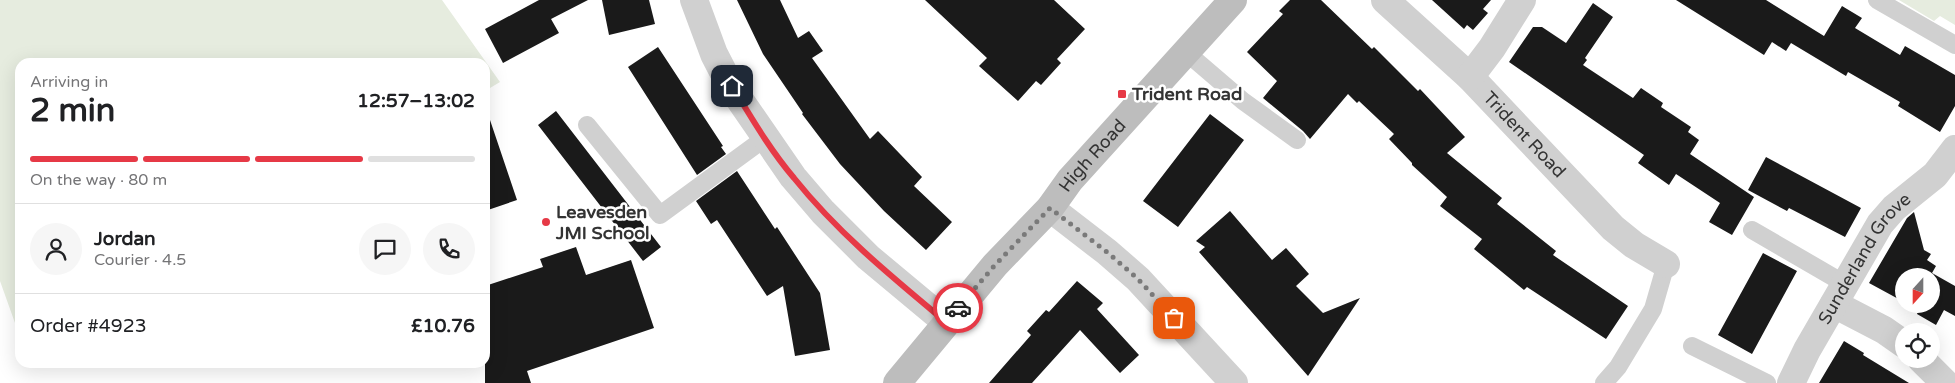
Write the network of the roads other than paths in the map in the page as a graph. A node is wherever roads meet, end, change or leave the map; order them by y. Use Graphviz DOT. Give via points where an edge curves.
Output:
graph roads {
  1 [pos="694,0"];
  2 [pos="1233,0"];
  3 [pos="1385,0"];
  4 [pos="1522,0"];
  5 [pos="1878,0"];
  6 [pos="1955,45"];
  7 [pos="1187,53"];
  8 [pos="1470,77"];
  9 [pos="587,124"];
  10 [pos="765,138"];
  11 [pos="1297,140"];
  12 [pos="1955,149"];
  13 [pos="1050,208"];
  14 [pos="1752,230"];
  15 [pos="1666,264"];
  16 [pos="1839,294"];
  17 [pos="946,322"];
  18 [pos="1895,338"];
  19 [pos="1692,346"];
  20 [pos="1930,368"];
  21 [pos="897,383"];
  22 [pos="1234,383"];
  23 [pos="1604,383"];
  24 [pos="1767,383"];
  25 [pos="1791,383"];
  26 [pos="1945,383"];
  1 -- 10 [label="street" via="714,54"];
  2 -- 7 [label="street, High Road"];
  3 -- 8 [label="street, Trident Road"];
  4 -- 8 [label="street"];
  5 -- 6 [label="lane"];
  7 -- 11 [label="lane"];
  7 -- 13 [label="street, High Road" via="1070,180"];
  8 -- 15 [label="street, Trident Road" via="1613,228"];
  9 -- 10 [label="lane" via="660,215"];
  10 -- 17 [label="street" via="823,212 868,257"];
  12 -- 16 [label="street, Sunderland Grove" via="1935,175 1894,208 1880,224"];
  13 -- 17 [label="street, High Road"];
  13 -- 22 [label="street" via="1138,279"];
  14 -- 16 [label="lane"];
  15 -- 23 [label="lane" via="1653,309 1618,367"];
  16 -- 18 [label="street"];
  16 -- 25 [label="street, Sunderland Grove"];
  17 -- 21 [label="street, High Road"];
  19 -- 24 [label="lane"];
  20 -- 26 [label="street"];
}
